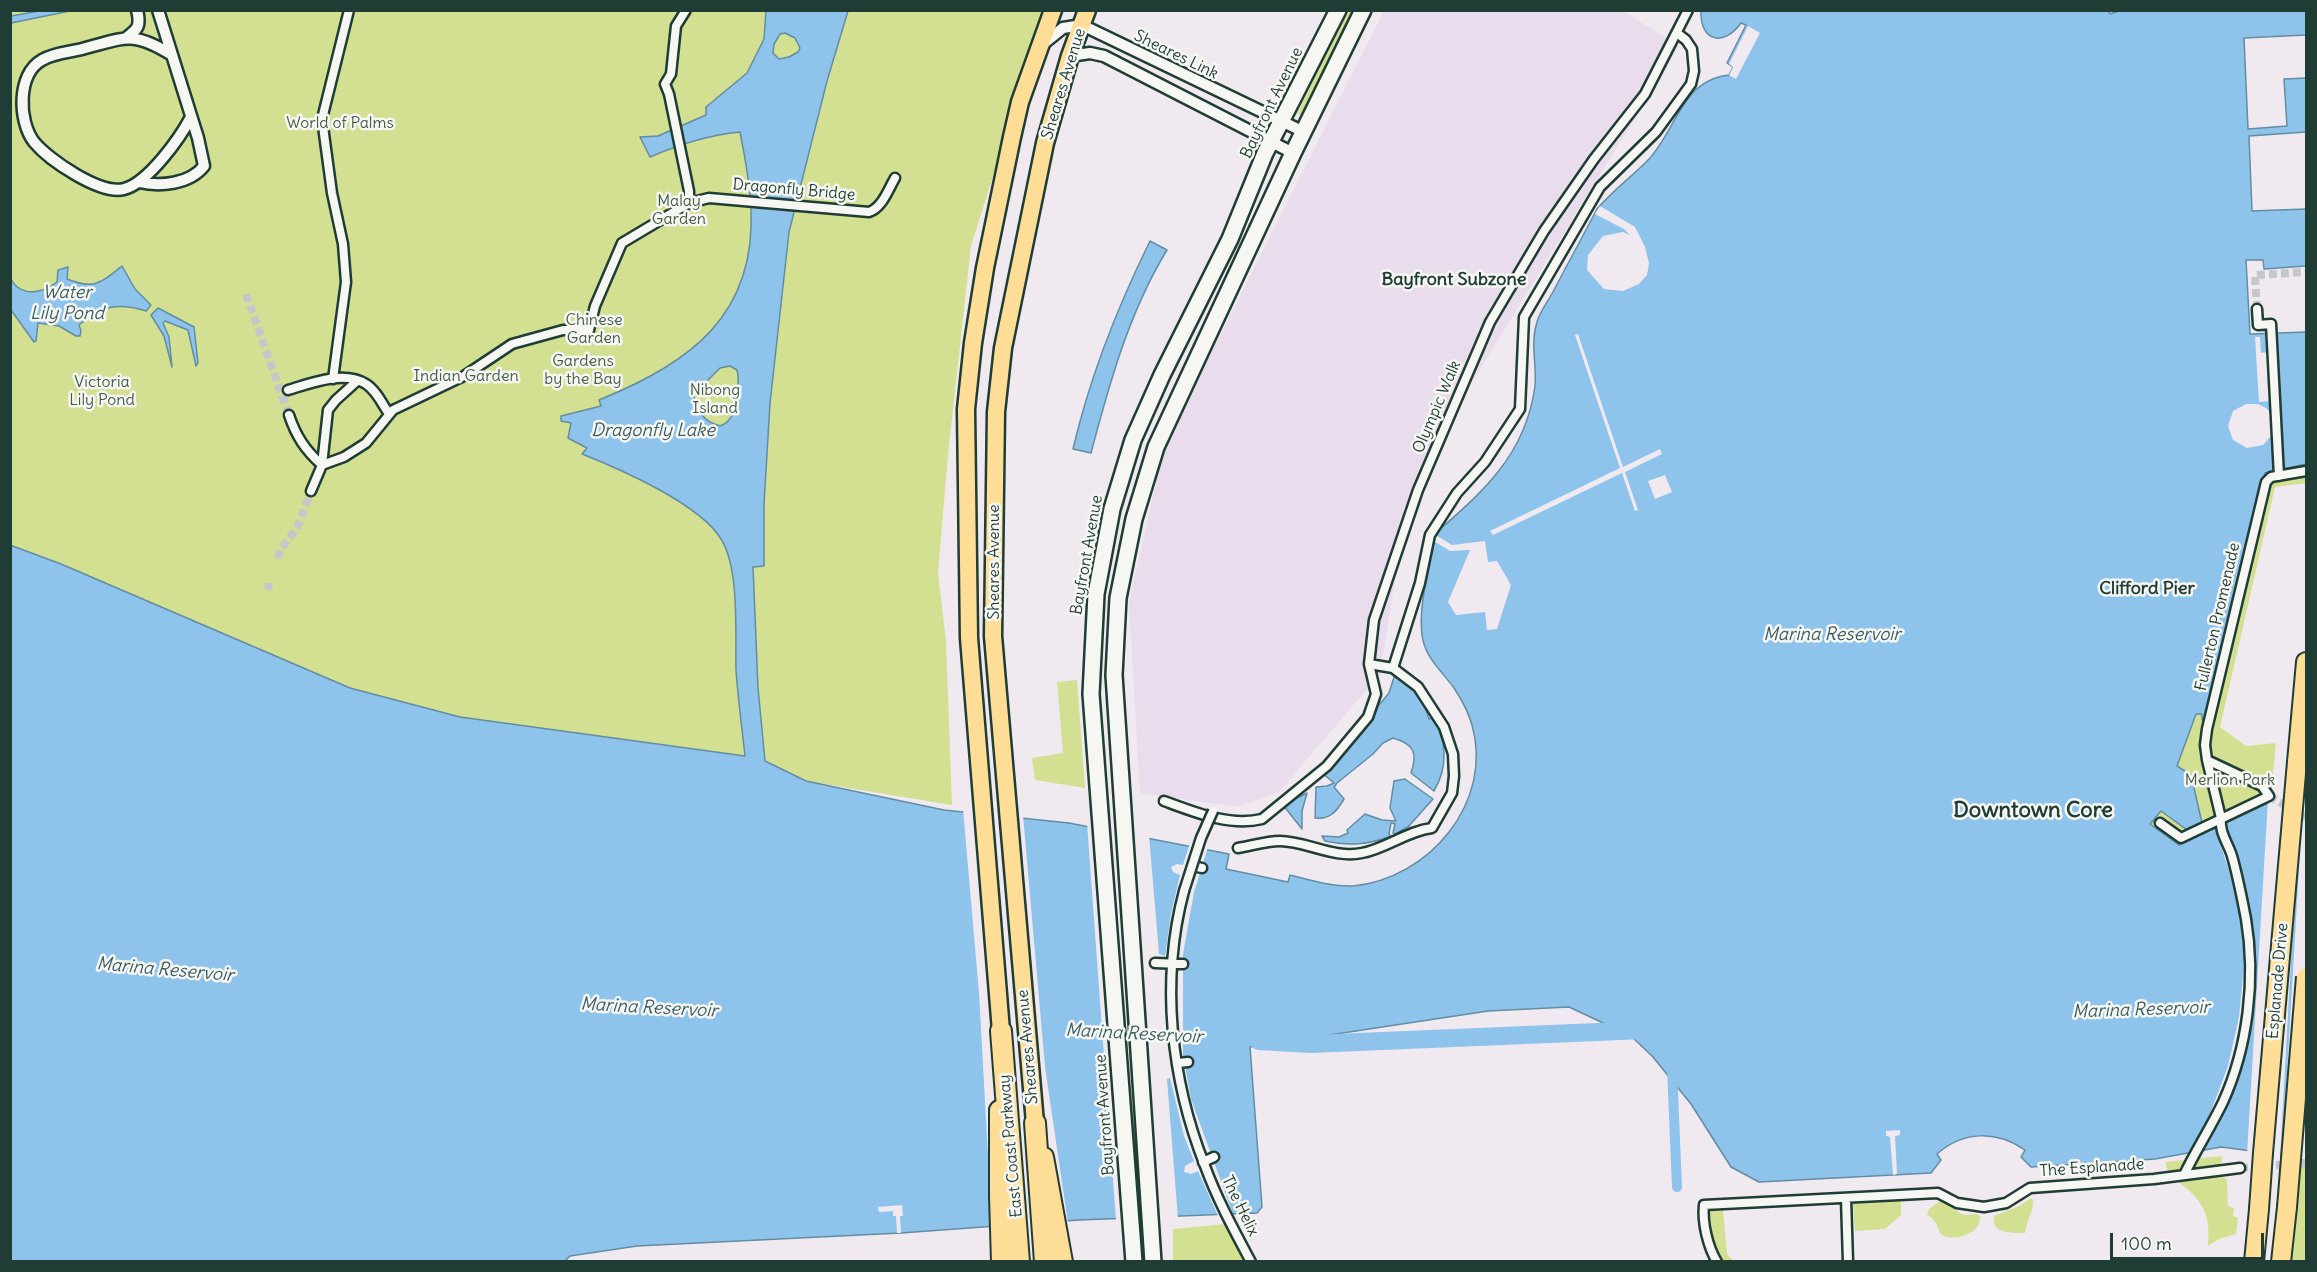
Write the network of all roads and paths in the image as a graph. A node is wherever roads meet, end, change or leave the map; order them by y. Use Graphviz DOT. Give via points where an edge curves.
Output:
graph roads {
  1 [pos="137,10"];
  2 [pos="158,10"];
  3 [pos="349,10"];
  4 [pos="686,10"];
  5 [pos="1053,10"];
  6 [pos="1338,10"];
  7 [pos="1363,10"];
  8 [pos="1688,10"];
  9 [pos="1084,18"];
  10 [pos="1677,33"];
  11 [pos="125,38"];
  12 [pos="1038,48"];
  13 [pos="172,54"];
  14 [pos="1070,56"];
  15 [pos="191,117"];
  16 [pos="1282,122"];
  17 [pos="1304,132"];
  18 [pos="1271,142"];
  19 [pos="1293,153"];
  20 [pos="895,178"];
  21 [pos="139,182"];
  22 [pos="689,204"];
  23 [pos="2257,309"];
  24 [pos="333,379"];
  25 [pos="357,381"];
  26 [pos="288,390"];
  27 [pos="389,414"];
  28 [pos="289,415"];
  29 [pos="322,465"];
  30 [pos="2307,471"];
  31 [pos="2279,476"];
  32 [pos="311,491"];
  33 [pos="2307,662"];
  34 [pos="1369,664"];
  35 [pos="1393,669"];
  36 [pos="2303,706"];
  37 [pos="2207,760"];
  38 [pos="1164,801"];
  39 [pos="1213,811"];
  40 [pos="2220,822"];
  41 [pos="2160,823"];
  42 [pos="1238,848"];
  43 [pos="1192,866"];
  44 [pos="1202,868"];
  45 [pos="1155,963"];
  46 [pos="1173,963"];
  47 [pos="1183,964"];
  48 [pos="2307,977"];
  49 [pos="1001,1031"];
  50 [pos="1188,1062"];
  51 [pos="1178,1063"];
  52 [pos="1035,1123"];
  53 [pos="1214,1157"];
  54 [pos="1203,1162"];
  55 [pos="2240,1168"];
  56 [pos="2184,1175"];
  57 [pos="1846,1198"];
  58 [pos="1250,1261"];
  59 [pos="1001,1262"];
  60 [pos="1020,1262"];
  61 [pos="1045,1262"];
  62 [pos="1063,1262"];
  63 [pos="1134,1262"];
  64 [pos="1153,1262"];
  65 [pos="1717,1262"];
  66 [pos="1848,1262"];
  67 [pos="2253,1262"];
  68 [pos="2281,1262"];
  1 -- 11 [label="street" via="139,28"];
  2 -- 13 [label="street"];
  3 -- 24 [label="street" via="322,119 346,282"];
  4 -- 22 [label="street" via="676,26 670,74 665,84"];
  5 -- 12 [label="main road, Sheares Avenue"];
  6 -- 16 [label="main road, Bayfront Avenue"];
  7 -- 17 [label="main road"];
  8 -- 10 [label="street, Olympic Walk"];
  9 -- 12 [label="street" via="1063,28"];
  9 -- 14 [label="main road, Sheares Avenue"];
  9 -- 16 [label="street, Sheares Link"];
  10 -- 34 [label="street, Olympic Walk" via="1645,94 1544,231 1490,322 1418,490 1374,620"];
  10 -- 35 [label="street" via="1692,49 1691,84 1656,132 1600,186 1524,317 1520,408 1430,535 1420,583"];
  11 -- 13 [label="street" via="140,38"];
  11 -- 21 [label="street" via="42,59 25,79 22,108 33,140 62,167 105,188 121,190"];
  12 -- 49 [label="main road, Sheares Avenue" via="1020,102 985,268 966,409 969,638"];
  13 -- 15 [label="street"];
  14 -- 18 [label="street, Sheares Link" via="1090,53 1104,57"];
  14 -- 52 [label="main road, Sheares Avenue" via="1045,143 1003,348 996,412 993,636"];
  15 -- 21 [label="street" via="184,131"];
  15 -- 21 [label="street" via="204,161 201,169 168,184 153,186"];
  16 -- 17 [label="street, Sheares Link"];
  16 -- 18 [label="main road, Bayfront Avenue"];
  17 -- 19 [label="main road"];
  18 -- 19 [label="street, Sheares Link"];
  18 -- 63 [label="main road, Bayfront Avenue" via="1230,239 1133,440 1112,509 1094,608 1091,694"];
  19 -- 64 [label="main road" via="1156,447 1134,519 1118,598 1114,692"];
  20 -- 22 [label="street, Dragonfly Bridge" via="869,212 709,198"];
  22 -- 27 [label="street" via="622,243 589,330 563,330 512,344 464,376"];
  23 -- 31 [label="street" via="2258,325 2271,324"];
  24 -- 25 [label="street"];
  24 -- 26 [label="street"];
  25 -- 27 [label="street" via="367,385"];
  25 -- 29 [label="street" via="328,410"];
  27 -- 29 [label="street" via="361,447"];
  28 -- 29 [label="street" via="298,439"];
  29 -- 32 [label="street"];
  30 -- 31 [label="street"];
  31 -- 37 [label="street, Fullerton Promenade" via="2266,482 2207,729"];
  33 -- 36 [label="highway, Esplanade Drive"];
  34 -- 35 [label="street"];
  34 -- 38 [label="street, Olympic Walk" via="1376,694 1368,717 1327,766 1262,819 1248,822 1199,814"];
  35 -- 42 [label="street" via="1418,687 1444,727 1453,754 1452,793 1432,828 1420,829 1361,854 1280,841"];
  36 -- 67 [label="highway, Esplanade Drive, bridge"];
  37 -- 40 [label="street, Fullerton Promenade"];
  37 -- 40 [label="street" via="2262,786 2269,796"];
  39 -- 43 [label="street, The Helix, bridge"];
  40 -- 41 [label="street" via="2181,838"];
  40 -- 56 [label="street, Fullerton Promenade" via="2240,885 2247,925 2247,1018 2223,1101"];
  43 -- 44 [label="street"];
  43 -- 46 [label="street, The Helix, bridge"];
  45 -- 46 [label="street"];
  46 -- 47 [label="street"];
  46 -- 51 [label="street, The Helix" via="1170,987"];
  48 -- 68 [label="highway, Esplanade Drive, bridge"];
  49 -- 59 [label="highway"];
  49 -- 60 [label="highway, East Coast Parkway"];
  50 -- 51 [label="street"];
  51 -- 54 [label="street, The Helix"];
  52 -- 61 [label="highway, East Coast Parkway"];
  52 -- 62 [label="highway"];
  53 -- 54 [label="street, The Helix"];
  54 -- 58 [label="street, The Helix"];
  55 -- 56 [label="street, The Esplanade"];
  56 -- 57 [label="street, The Esplanade" via="2030,1188 2006,1203 1984,1207 1957,1203 1938,1193"];
  57 -- 65 [label="street, The Esplanade" via="1704,1205 1711,1251"];
  57 -- 66 [label="street"];
}
